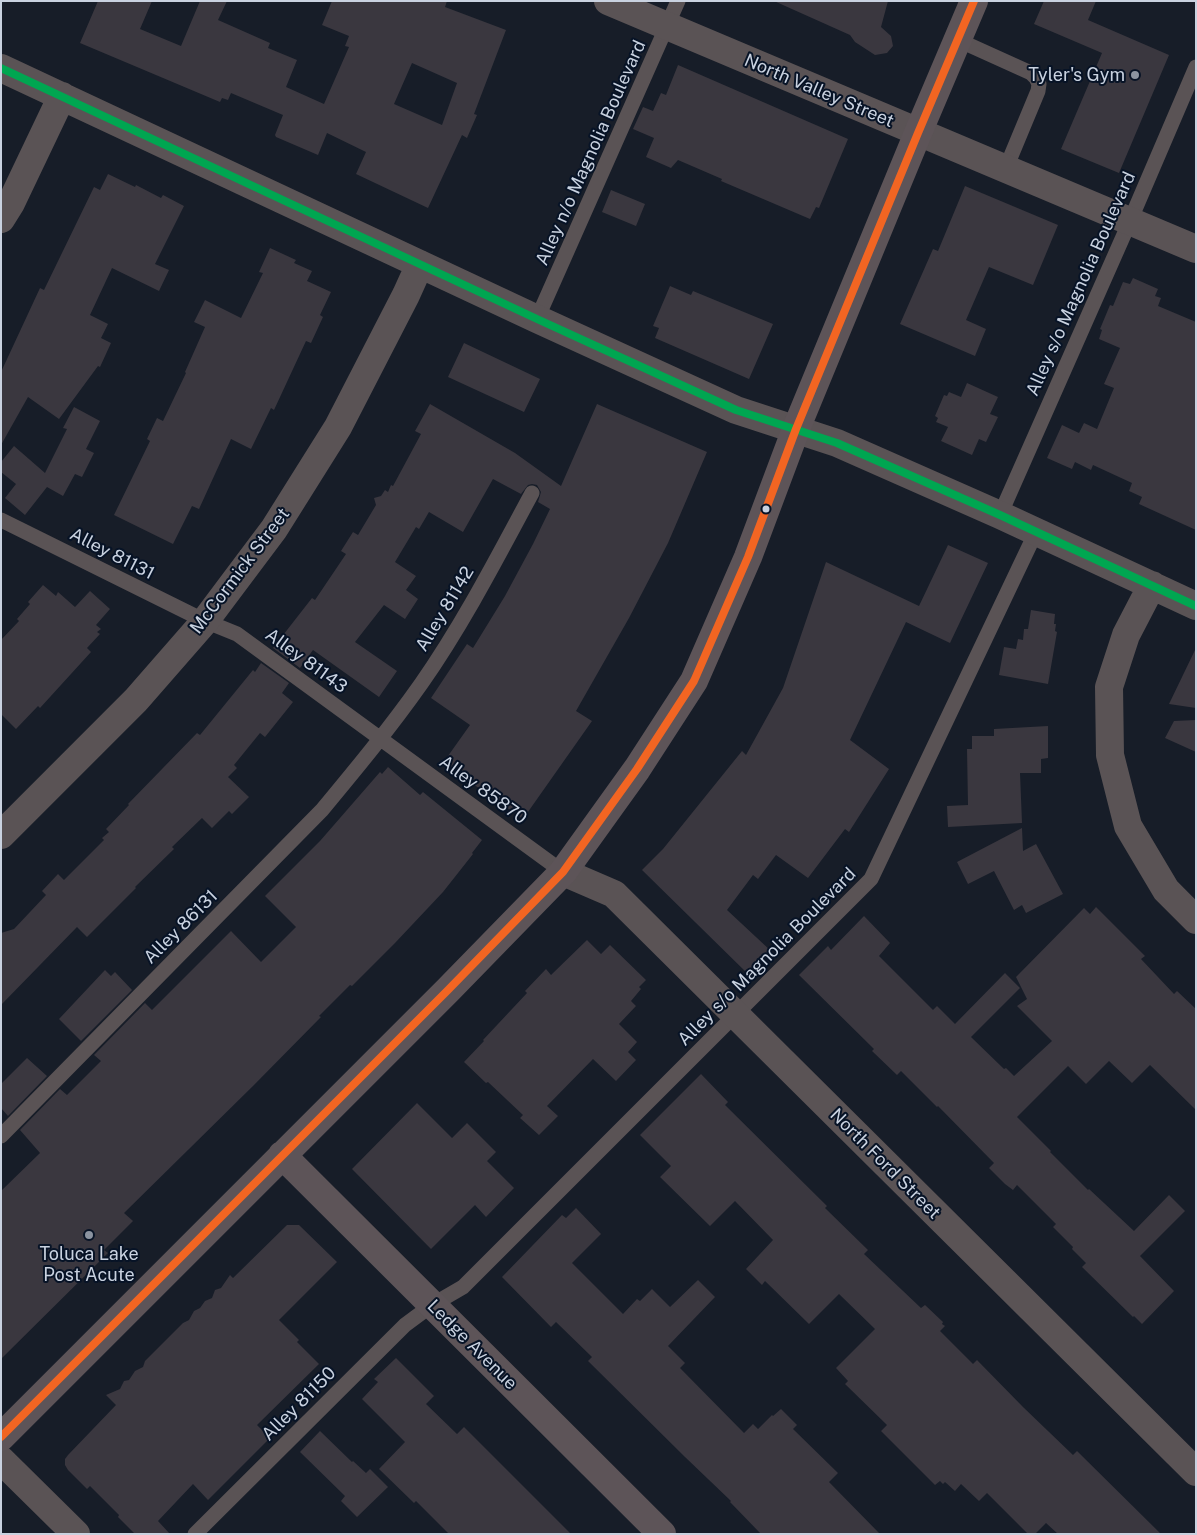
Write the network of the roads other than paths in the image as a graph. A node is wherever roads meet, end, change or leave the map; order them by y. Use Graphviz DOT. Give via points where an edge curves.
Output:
graph roads {
  1 [pos="608,1"];
  2 [pos="678,1"];
  3 [pos="974,1"];
  4 [pos="667,26"];
  5 [pos="958,40"];
  6 [pos="1196,67"];
  7 [pos="1,68"];
  8 [pos="62,96"];
  9 [pos="918,133"];
  10 [pos="1006,168"];
  11 [pos="1,219"];
  12 [pos="1130,221"];
  13 [pos="1196,249"];
  14 [pos="420,264"];
  15 [pos="538,320"];
  16 [pos="796,429"];
  17 [pos="532,493"];
  18 [pos="1000,515"];
  19 [pos="1,520"];
  20 [pos="1036,532"];
  21 [pos="1152,585"];
  22 [pos="1196,606"];
  23 [pos="205,621"];
  24 [pos="381,739"];
  25 [pos="1,835"];
  26 [pos="564,872"];
  27 [pos="1196,920"];
  28 [pos="735,1015"];
  29 [pos="1,1136"];
  30 [pos="282,1155"];
  31 [pos="432,1305"];
  32 [pos="1,1437"];
  33 [pos="1,1460"];
  34 [pos="1196,1472"];
  35 [pos="76,1534"];
  36 [pos="195,1534"];
  37 [pos="662,1534"];
  1 -- 4 [label="street, North Valley Street"];
  2 -- 4 [label="lane, Alley n/o Magnolia Boulevard"];
  3 -- 5 [label="main road"];
  4 -- 9 [label="street, North Valley Street"];
  4 -- 15 [label="lane, Alley n/o Magnolia Boulevard"];
  5 -- 9 [label="main road"];
  5 -- 10 [label="lane" via="1025,70 1039,84"];
  6 -- 12 [label="lane, Alley s/o Magnolia Boulevard"];
  7 -- 8 [label="street"];
  8 -- 11 [label="street" via="12,203"];
  8 -- 14 [label="street"];
  9 -- 10 [label="street, North Valley Street"];
  9 -- 16 [label="main road"];
  10 -- 12 [label="street, North Valley Street"];
  12 -- 13 [label="street, North Valley Street"];
  12 -- 18 [label="lane, Alley s/o Magnolia Boulevard"];
  14 -- 15 [label="street"];
  14 -- 23 [label="street, McCormick Street" via="338,426 274,529"];
  15 -- 16 [label="street" via="736,410"];
  16 -- 18 [label="street" via="837,443"];
  16 -- 26 [label="main road" via="748,557 694,681"];
  17 -- 24 [label="lane, Alley 81142" via="479,592 422,684"];
  18 -- 20 [label="street"];
  19 -- 23 [label="lane, Alley 81131"];
  20 -- 21 [label="street"];
  20 -- 28 [label="lane, Alley s/o Magnolia Boulevard" via="871,879"];
  21 -- 22 [label="street"];
  21 -- 27 [label="street" via="1126,635 1109,687 1110,756 1128,826 1166,890"];
  23 -- 24 [label="lane, Alley 81143" via="237,634"];
  23 -- 25 [label="street, McCormick Street" via="136,700"];
  24 -- 26 [label="lane, Alley 85870"];
  24 -- 29 [label="lane, Alley 86131" via="322,810"];
  26 -- 28 [label="street, North Ford Street" via="614,894"];
  26 -- 30 [label="main road"];
  28 -- 31 [label="lane, Alley s/o Magnolia Boulevard" via="463,1287"];
  28 -- 34 [label="street, North Ford Street"];
  30 -- 31 [label="main road, Ledge Avenue"];
  30 -- 32 [label="main road"];
  31 -- 36 [label="lane, Alley 81150" via="405,1324"];
  31 -- 37 [label="main road, Ledge Avenue"];
  33 -- 35 [label="street"];
}
